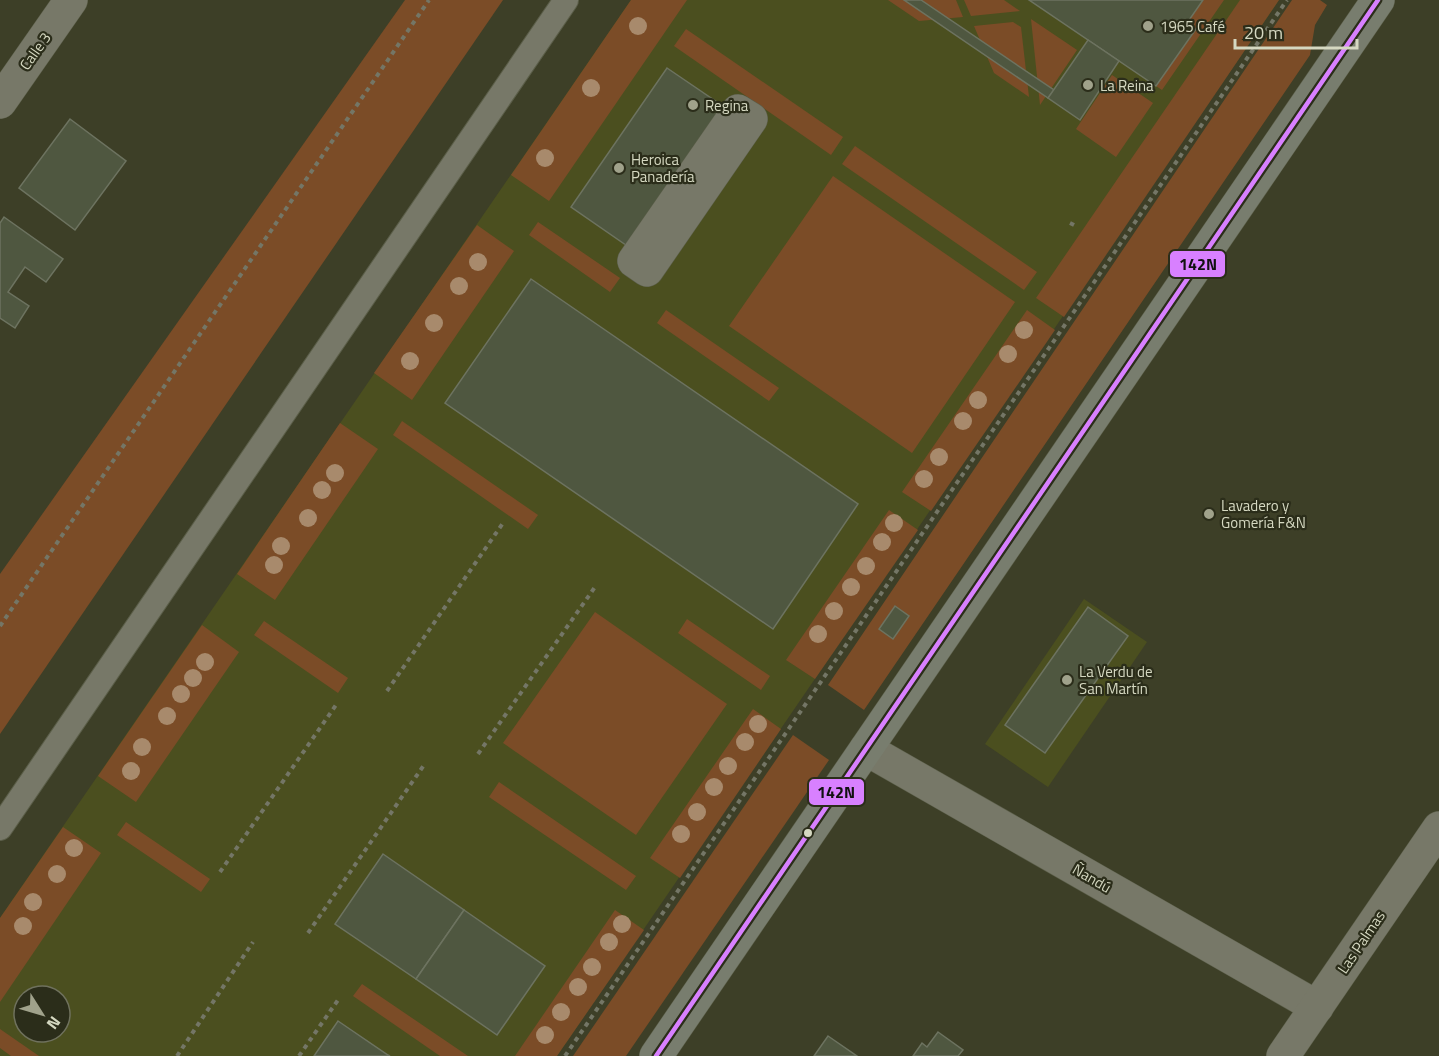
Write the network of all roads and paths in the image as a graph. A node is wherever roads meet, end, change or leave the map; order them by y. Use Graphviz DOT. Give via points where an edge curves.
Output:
graph roads {
  1 [pos="71,0"];
  2 [pos="429,0"];
  3 [pos="566,0"];
  4 [pos="1287,0"];
  5 [pos="1378,0"];
  6 [pos="0,102"];
  7 [pos="747,112"];
  8 [pos="1070,223"];
  9 [pos="1076,226"];
  10 [pos="637,270"];
  11 [pos="504,523"];
  12 [pos="595,587"];
  13 [pos="0,626"];
  14 [pos="387,691"];
  15 [pos="336,705"];
  16 [pos="866,749"];
  17 [pos="478,754"];
  18 [pos="424,765"];
  19 [pos="0,828"];
  20 [pos="1439,828"];
  21 [pos="220,872"];
  22 [pos="308,933"];
  23 [pos="253,942"];
  24 [pos="338,1000"];
  25 [pos="1317,1006"];
  26 [pos="177,1056"];
  27 [pos="299,1056"];
  28 [pos="565,1056"];
  29 [pos="656,1056"];
  30 [pos="1283,1056"];
  1 -- 6 [label="street, Calle 3"];
  2 -- 13 [label="path"];
  3 -- 19 [label="lane"];
  4 -- 28 [label="path"];
  5 -- 16 [label="main road"];
  7 -- 10 [label="street"];
  8 -- 9 [label="path"];
  11 -- 14 [label="path"];
  12 -- 17 [label="path"];
  15 -- 21 [label="path"];
  16 -- 25 [label="street, Ñandú"];
  16 -- 29 [label="main road"];
  18 -- 22 [label="path"];
  20 -- 25 [label="street, Las Palmas"];
  23 -- 26 [label="path"];
  24 -- 27 [label="path"];
  25 -- 30 [label="street, Las Palmas"];
}
